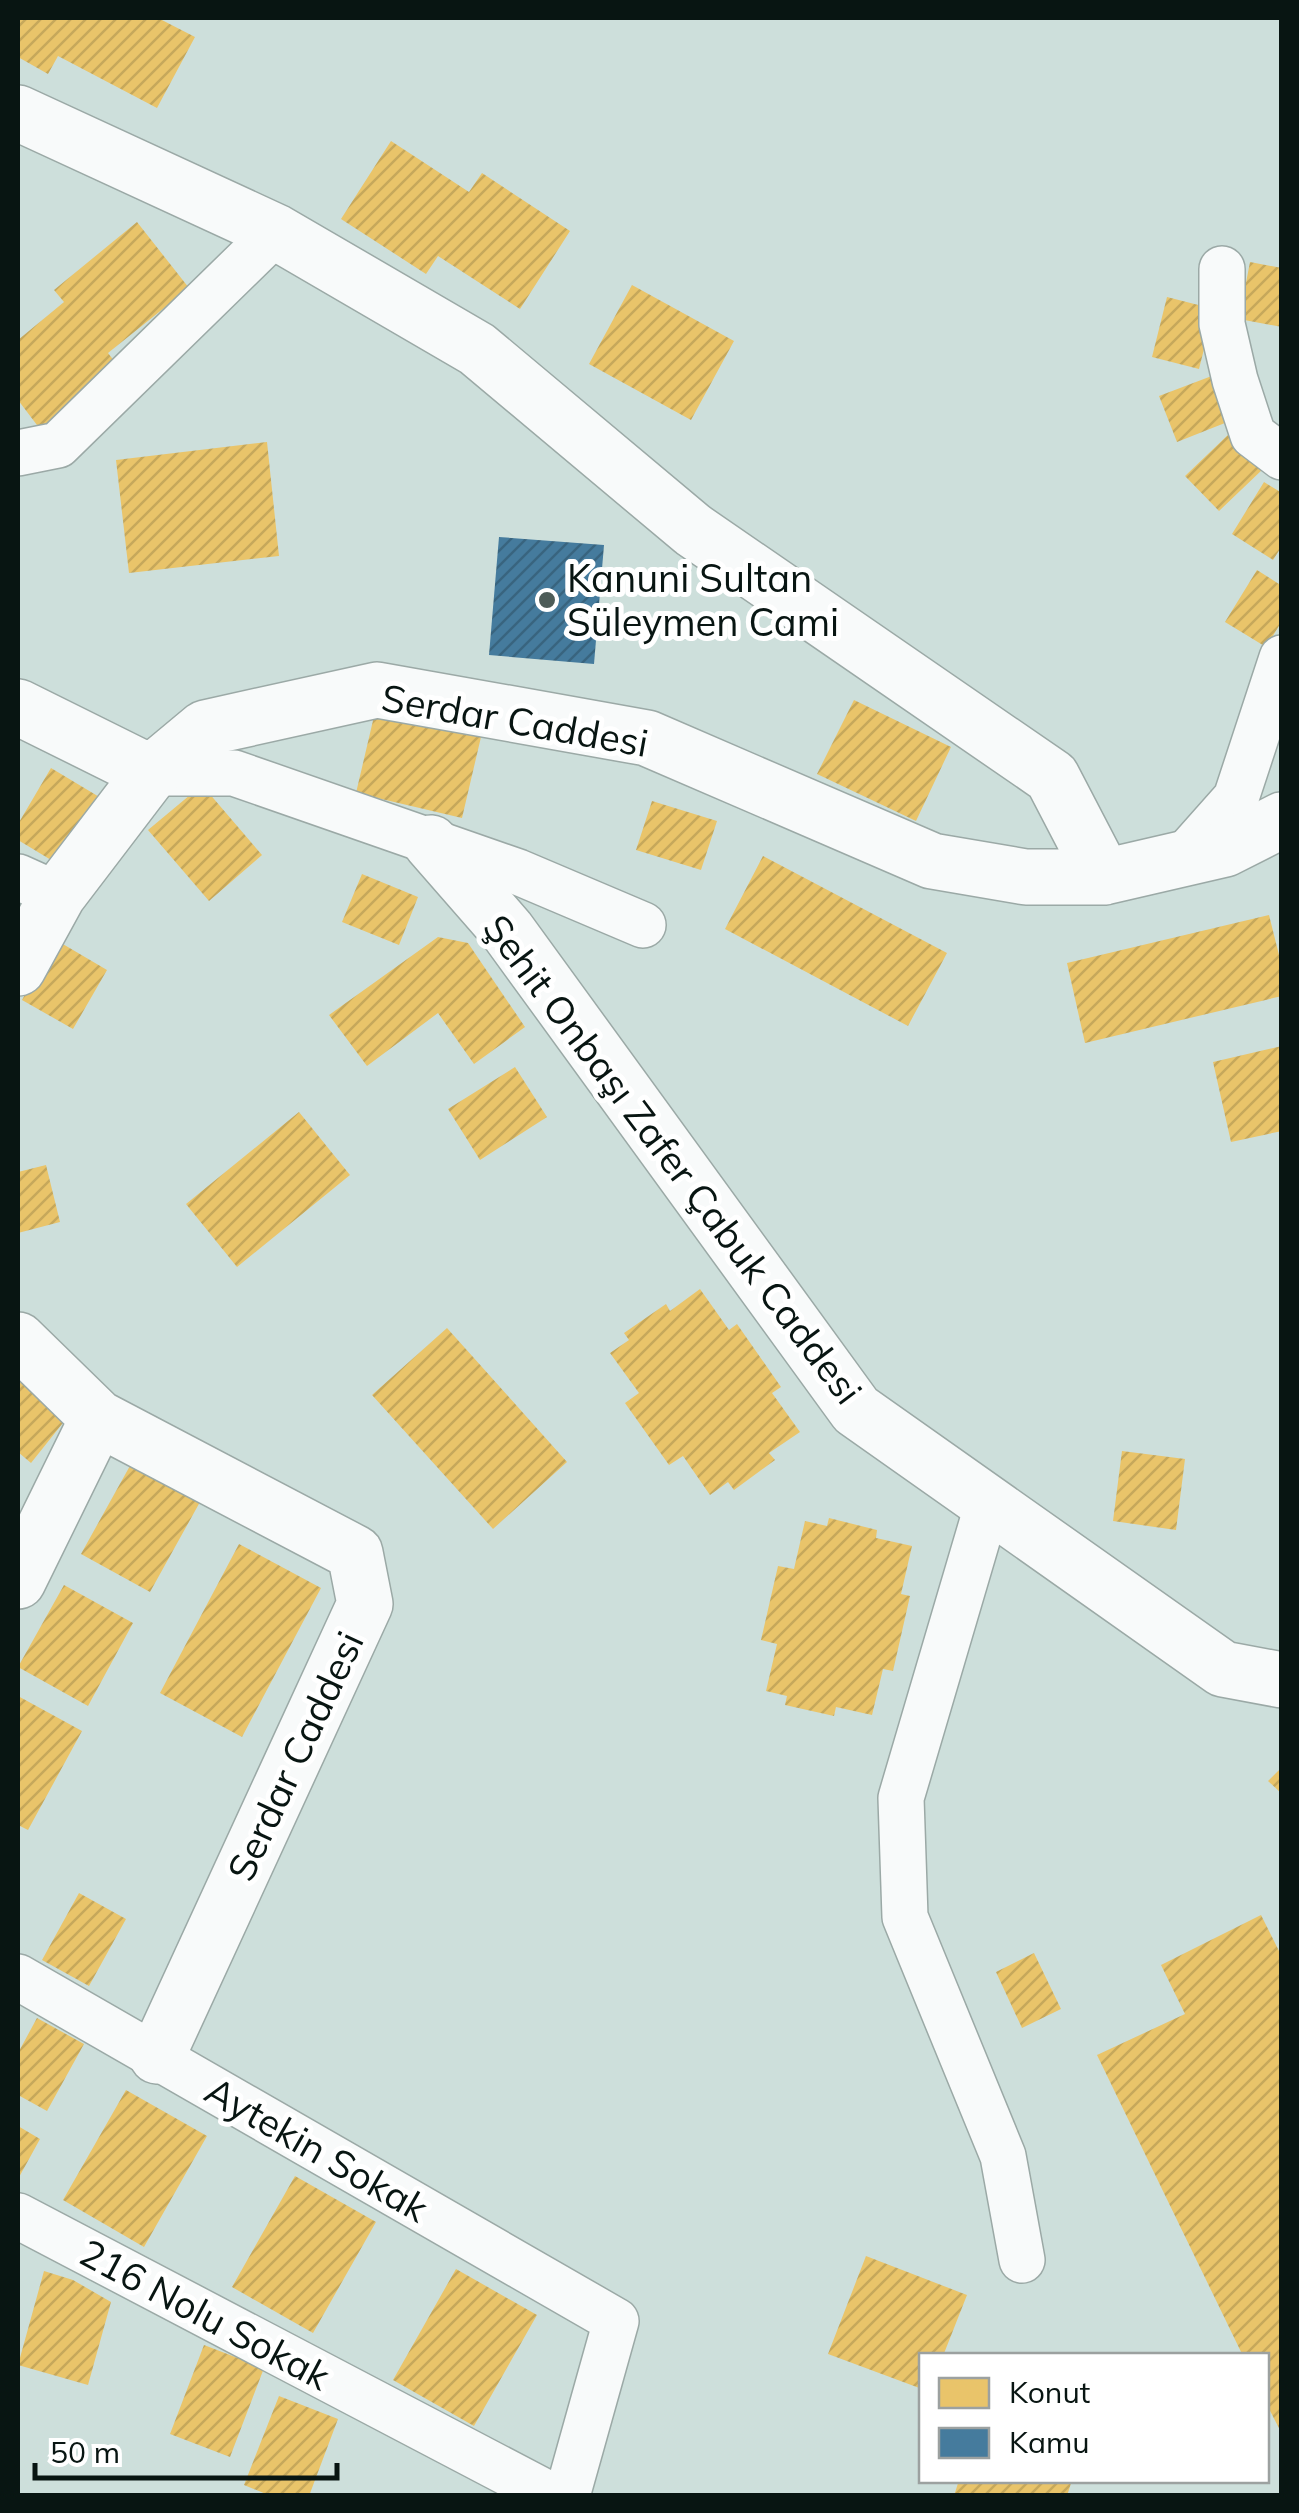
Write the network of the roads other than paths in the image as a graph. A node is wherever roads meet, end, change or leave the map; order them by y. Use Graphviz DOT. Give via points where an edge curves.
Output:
graph roads {
  1 [pos="18,113"];
  2 [pos="276,232"];
  3 [pos="1222,269"];
  4 [pos="18,453"];
  5 [pos="1282,457"];
  6 [pos="1282,658"];
  7 [pos="18,707"];
  8 [pos="151,772"];
  9 [pos="1282,820"];
  10 [pos="431,842"];
  11 [pos="1181,860"];
  12 [pos="1104,877"];
  13 [pos="38,886"];
  14 [pos="643,926"];
  15 [pos="18,968"];
  16 [pos="18,1340"];
  17 [pos="98,1418"];
  18 [pos="988,1503"];
  19 [pos="20,1568"];
  20 [pos="1282,1680"];
  21 [pos="18,1976"];
  22 [pos="157,2056"];
  23 [pos="18,2216"];
  24 [pos="1022,2260"];
  25 [pos="552,2496"];
  26 [pos="567,2496"];
  1 -- 2 [label="street"];
  2 -- 4 [label="street" via="58,445"];
  2 -- 12 [label="street" via="477,348 693,530 1052,778"];
  3 -- 5 [label="street" via="1222,324 1234,380 1253,435"];
  6 -- 11 [label="street" via="1236,798"];
  7 -- 8 [label="street"];
  8 -- 10 [label="street" via="234,773"];
  8 -- 12 [label="street, Serdar Caddesi" via="205,728 377,690 646,738 932,861 1026,877"];
  8 -- 13 [label="street, Serdar Caddesi"];
  9 -- 11 [label="street, Serdar Caddesi" via="1225,850"];
  10 -- 14 [label="street"];
  10 -- 18 [label="street, Şehit Onbaşı Zafer Çabuk Caddesi" via="507,930 856,1410"];
  11 -- 12 [label="street, Serdar Caddesi"];
  13 -- 15 [label="street, Serdar Caddesi"];
  16 -- 17 [label="street, Serdar Caddesi"];
  17 -- 19 [label="street"];
  17 -- 22 [label="street, Serdar Caddesi" via="355,1553 365,1604"];
  18 -- 20 [label="street, Şehit Onbaşı Zafer Çabuk Caddesi" via="1223,1669"];
  18 -- 24 [label="street" via="901,1798 905,1917 1004,2156"];
  21 -- 22 [label="street, Aytekin Sokak"];
  22 -- 26 [label="street, Aytekin Sokak" via="616,2321"];
  23 -- 25 [label="street, 216 Nolu Sokak"];
}
